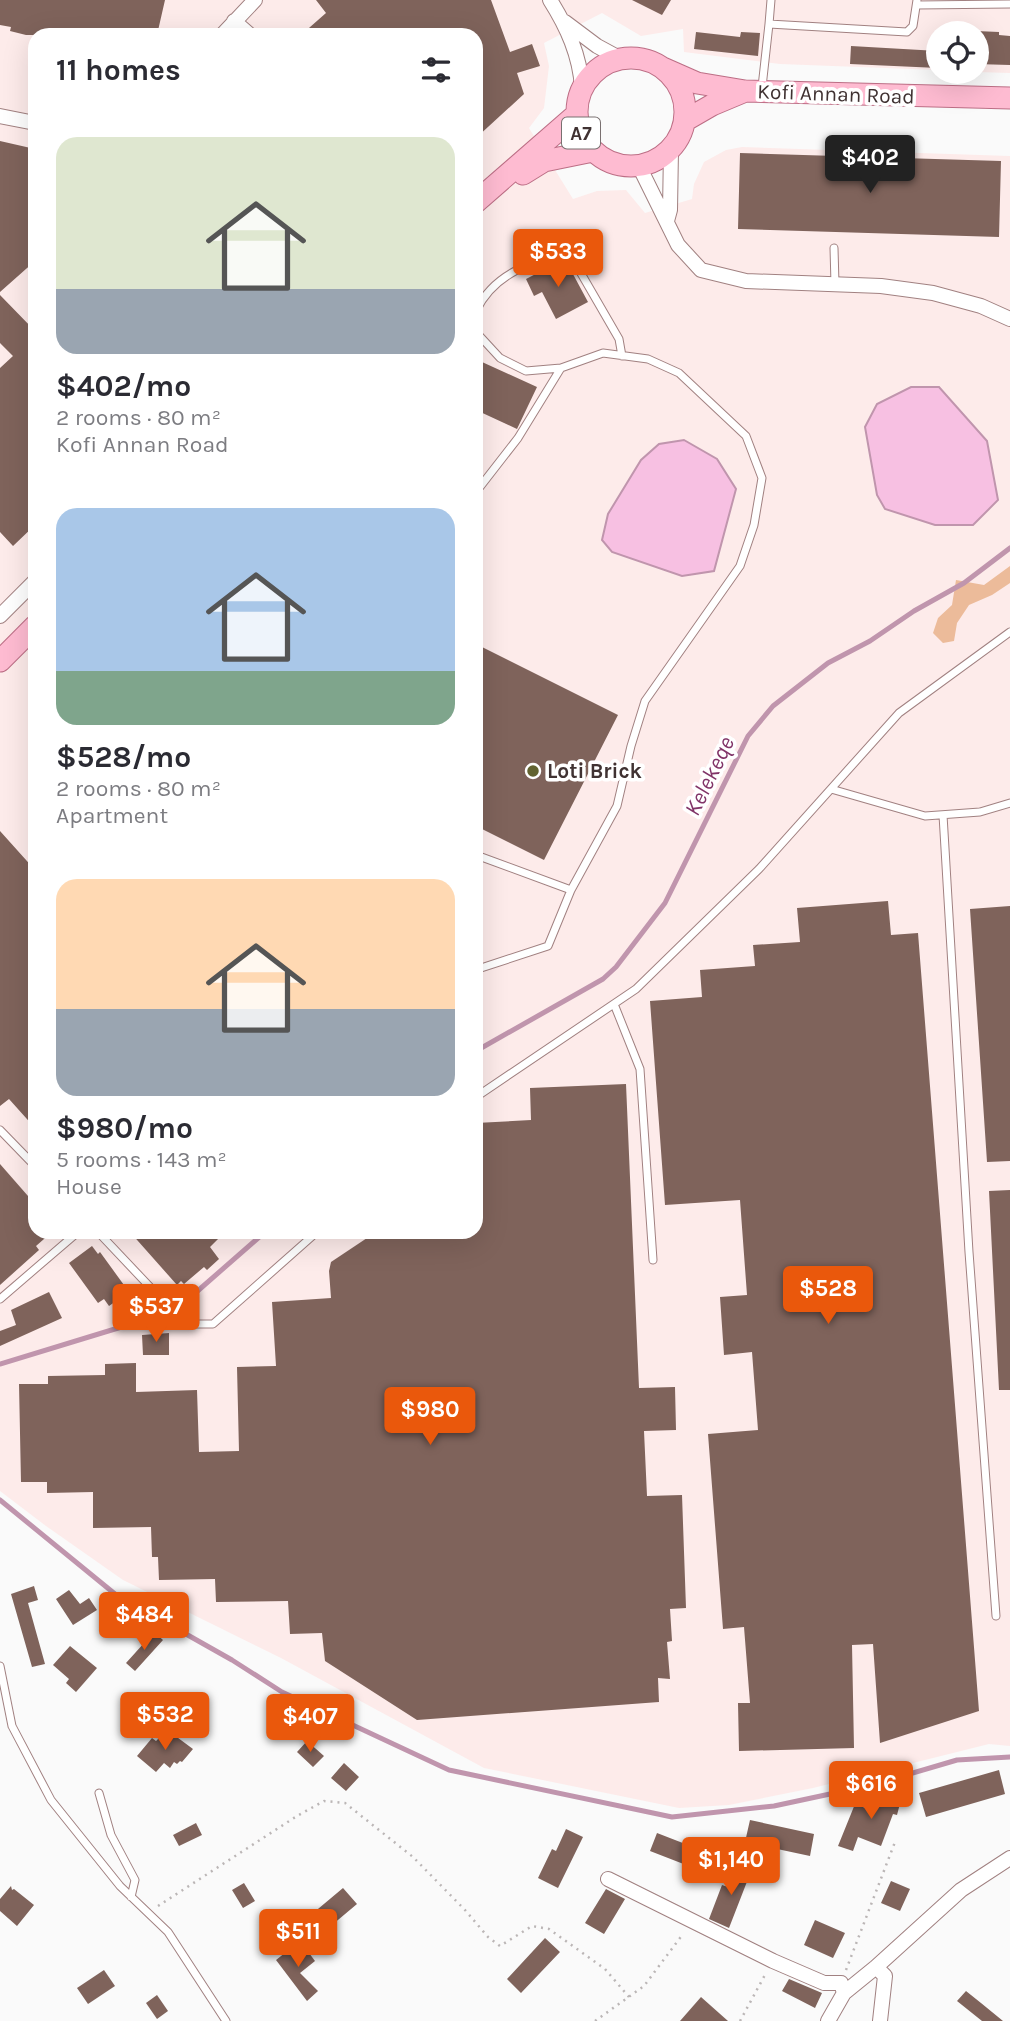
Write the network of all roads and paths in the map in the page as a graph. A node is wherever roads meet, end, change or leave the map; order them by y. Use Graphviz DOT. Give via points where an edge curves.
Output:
graph roads {
  1 [pos="255,0"];
  2 [pos="550,0"];
  3 [pos="771,0"];
  4 [pos="917,3"];
  5 [pos="1010,4"];
  6 [pos="234,21"];
  7 [pos="564,22"];
  8 [pos="769,24"];
  9 [pos="228,28"];
  10 [pos="242,28"];
  11 [pos="621,59"];
  12 [pos="663,68"];
  13 [pos="582,88"];
  14 [pos="753,91"];
  15 [pos="1010,98"];
  16 [pos="577,114"];
  17 [pos="0,116"];
  18 [pos="686,120"];
  19 [pos="28,122"];
  20 [pos="671,150"];
  21 [pos="593,151"];
  22 [pos="639,166"];
  23 [pos="483,197"];
  24 [pos="483,199"];
  25 [pos="667,221"];
  26 [pos="834,248"];
  27 [pos="835,284"];
  28 [pos="483,298"];
  29 [pos="1010,319"];
  30 [pos="483,339"];
  31 [pos="621,356"];
  32 [pos="561,368"];
  33 [pos="483,483"];
  34 [pos="28,588"];
  35 [pos="0,616"];
  36 [pos="1010,632"];
  37 [pos="28,633"];
  38 [pos="0,661"];
  39 [pos="831,789"];
  40 [pos="1010,803"];
  41 [pos="943,815"];
  42 [pos="483,858"];
  43 [pos="571,890"];
  44 [pos="483,967"];
  45 [pos="614,1004"];
  46 [pos="483,1092"];
  47 [pos="0,1130"];
  48 [pos="28,1159"];
  49 [pos="70,1239"];
  50 [pos="105,1239"];
  51 [pos="309,1239"];
  52 [pos="653,1260"];
  53 [pos="0,1299"];
  54 [pos="996,1616"];
  55 [pos="0,1666"];
  56 [pos="99,1793"];
  57 [pos="895,1842"];
  58 [pos="1010,1858"];
  59 [pos="608,1879"];
  60 [pos="131,1897"];
  61 [pos="147,1913"];
  62 [pos="694,1920"];
  63 [pos="773,1961"];
  64 [pos="876,1968"];
  65 [pos="842,1988"];
  66 [pos="629,1997"];
  67 [pos="226,2021"];
  68 [pos="595,2021"];
  69 [pos="740,2021"];
  70 [pos="828,2021"];
  71 [pos="880,2021"];
  1 -- 6 [label="street"];
  2 -- 7 [label="street"];
  3 -- 8 [label="lane"];
  4 -- 5 [label="lane"];
  4 -- 8 [label="lane" via="912,29 907,32"];
  6 -- 9 [label="street"];
  6 -- 10 [label="street"];
  7 -- 11 [label="street"];
  7 -- 13 [label="street" via="576,51"];
  8 -- 14 [label="lane"];
  11 -- 12 [label="main road" via="650,61"];
  11 -- 13 [label="main road, A7" via="598,69"];
  12 -- 14 [label="main road, Kofi Annan Road" via="697,83"];
  12 -- 18 [label="main road" via="682,91"];
  13 -- 16 [label="main road, A7"];
  14 -- 15 [label="main road, Kofi Annan Road"];
  14 -- 18 [label="main road, Kofi Annan Road"];
  16 -- 21 [label="main road, A7" via="579,128"];
  16 -- 23 [label="main road, A7"];
  17 -- 19 [label="street"];
  18 -- 20 [label="main road"];
  20 -- 22 [label="main road"];
  20 -- 25 [label="street"];
  21 -- 22 [label="main road, A7" via="622,166"];
  21 -- 24 [label="main road, A7" via="544,161"];
  22 -- 25 [label="street"];
  25 -- 27 [label="street" via="678,245 701,270 746,281"];
  26 -- 27 [label="lane"];
  27 -- 29 [label="street" via="933,293"];
  28 -- 31 [label="lane" via="508,274 548,257 571,256 619,339"];
  30 -- 32 [label="lane" via="499,358 526,371"];
  31 -- 32 [label="lane" via="603,354"];
  31 -- 43 [label="lane" via="648,359 679,373 746,436 762,478 754,525 740,566 645,702 617,806"];
  32 -- 33 [label="lane" via="518,438"];
  34 -- 35 [label="street"];
  36 -- 39 [label="lane" via="899,713"];
  37 -- 38 [label="main road"];
  39 -- 41 [label="lane" via="925,816"];
  39 -- 45 [label="lane" via="759,869 636,989"];
  40 -- 41 [label="lane" via="980,812"];
  41 -- 54 [label="lane"];
  42 -- 43 [label="lane"];
  43 -- 44 [label="lane" via="548,946"];
  45 -- 46 [label="lane"];
  45 -- 52 [label="lane" via="640,1069"];
  47 -- 48 [label="lane"];
  49 -- 53 [label="lane"];
  50 -- 51 [label="lane" via="185,1324 213,1324"];
  55 -- 60 [label="lane" via="12,1726 51,1800"];
  56 -- 60 [label="lane" via="111,1835 135,1880"];
  57 -- 65 [label="path"];
  58 -- 64 [label="street" via="961,1890"];
  59 -- 62 [label="street"];
  60 -- 61 [label="lane"];
  61 -- 66 [label="path" via="297,1816 324,1801 345,1803 413,1857 500,1946 532,1926 549,1929 605,1969"];
  61 -- 67 [label="lane" via="167,1932"];
  62 -- 63 [label="street"];
  62 -- 66 [label="path" via="644,1986"];
  63 -- 65 [label="street"];
  63 -- 69 [label="path"];
  64 -- 65 [label="street"];
  64 -- 71 [label="street" via="885,1976"];
  65 -- 70 [label="street"];
  66 -- 68 [label="path"];
}
